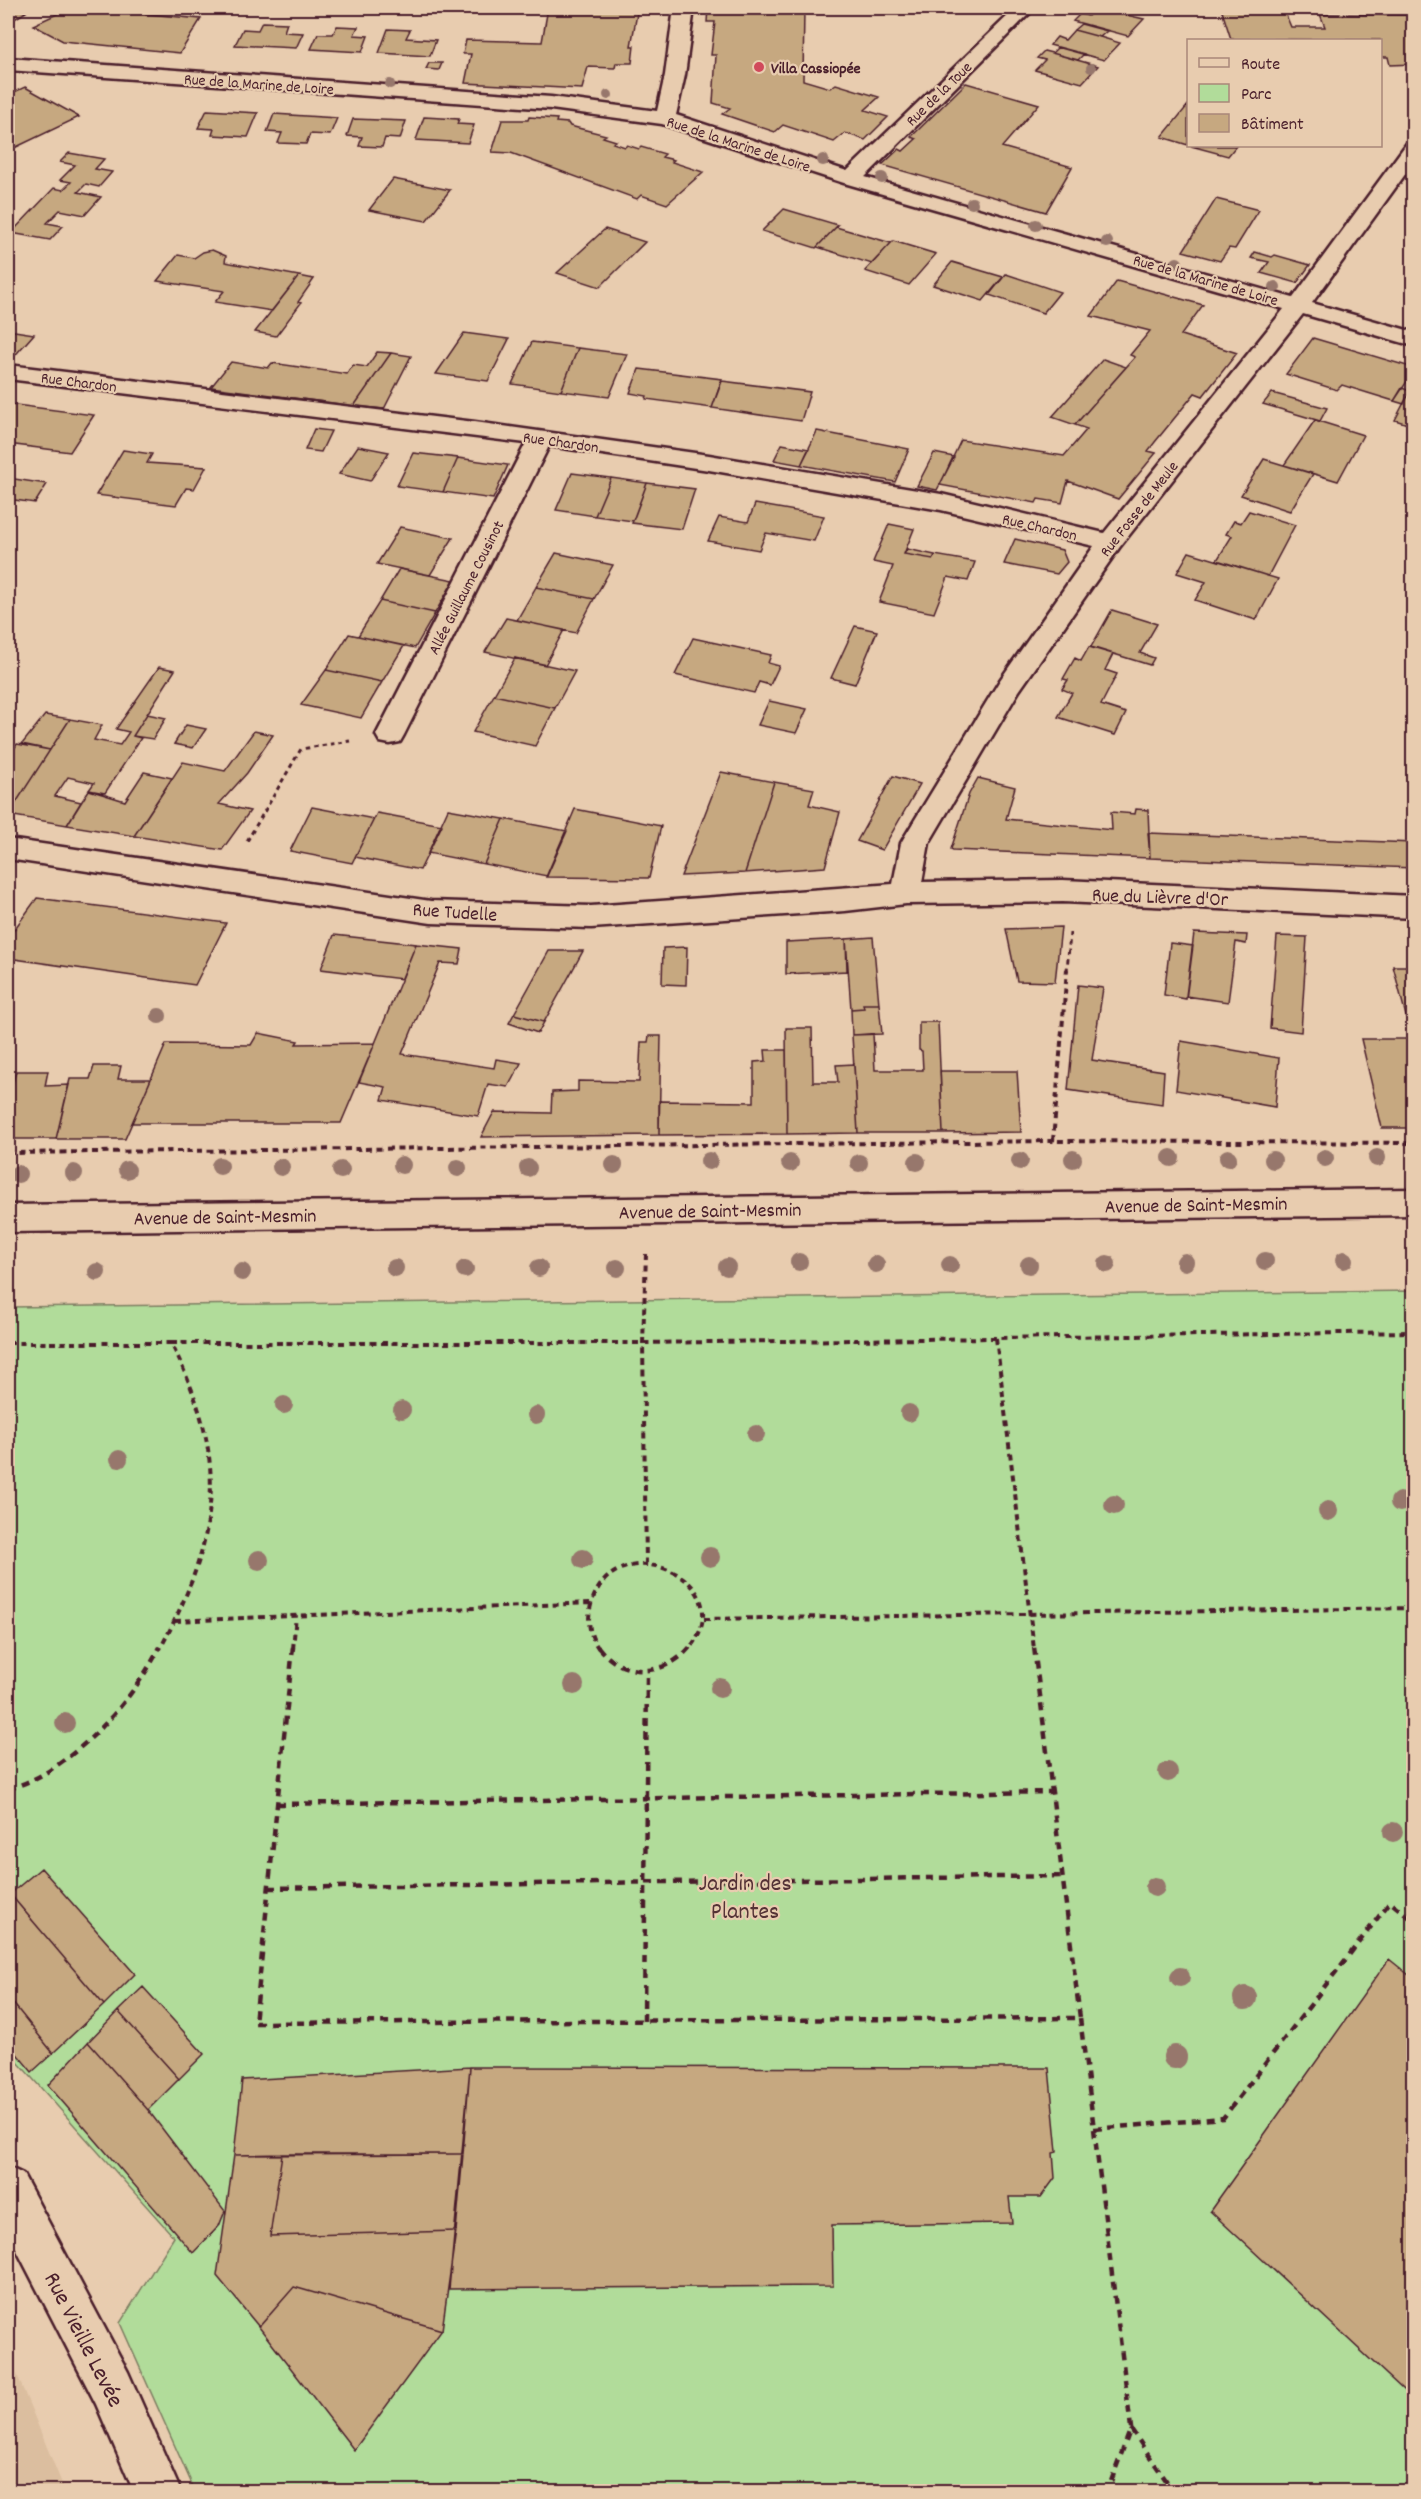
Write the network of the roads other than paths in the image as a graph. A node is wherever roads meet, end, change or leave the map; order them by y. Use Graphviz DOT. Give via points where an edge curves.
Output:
graph roads {
  1 [pos="684,8"];
  2 [pos="1026,8"];
  3 [pos="8,64"];
  4 [pos="665,118"];
  5 [pos="1413,147"];
  6 [pos="851,179"];
  7 [pos="1298,306"];
  8 [pos="1413,339"];
  9 [pos="8,372"];
  10 [pos="541,438"];
  11 [pos="1110,542"];
  12 [pos="390,735"];
  13 [pos="8,849"];
  14 [pos="906,893"];
  15 [pos="1413,907"];
  16 [pos="1413,1202"];
  17 [pos="8,1219"];
  18 [pos="8,2189"];
  19 [pos="158,2492"];
  1 -- 4 [label="street"];
  2 -- 6 [label="street, Rue de la Toue"];
  3 -- 4 [label="street, Rue de la Marine de Loire" via="551,103"];
  4 -- 6 [label="street, Rue de la Marine de Loire"];
  5 -- 7 [label="street, Rue Fosse de Meule"];
  6 -- 7 [label="street, Rue de la Marine de Loire"];
  7 -- 8 [label="street, Rue de la Marine de Loire"];
  7 -- 11 [label="street, Rue Fosse de Meule"];
  9 -- 10 [label="street, Rue Chardon"];
  10 -- 11 [label="street, Rue Chardon" via="711,462 944,503"];
  10 -- 12 [label="street, Allée Guillaume Cousinot"];
  11 -- 14 [label="street, Rue Fosse de Meule" via="1009,686 915,843"];
  13 -- 14 [label="street, Rue Tudelle" via="431,912 591,917"];
  14 -- 15 [label="street, Rue du Lièvre d'Or" via="1063,891"];
  16 -- 17 [label="street, Avenue de Saint-Mesmin"];
  18 -- 19 [label="street, Rue Vieille Levée" via="112,2388"];
}
